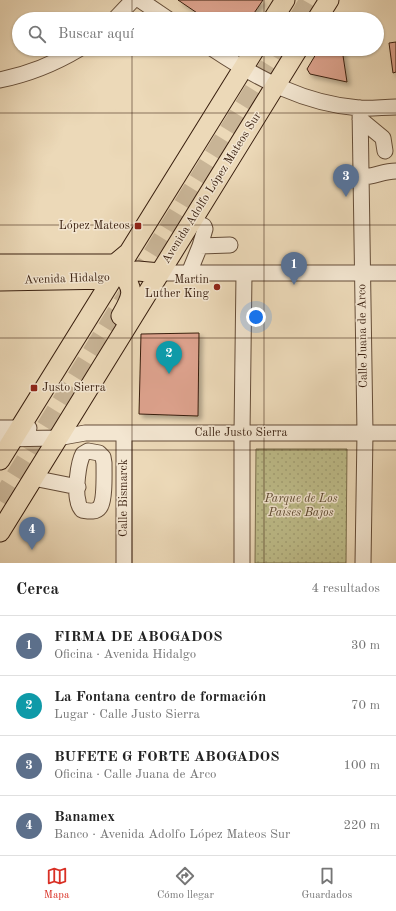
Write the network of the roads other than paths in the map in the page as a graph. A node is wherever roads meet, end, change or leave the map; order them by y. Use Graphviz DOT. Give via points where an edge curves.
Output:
graph roads {
  1 [pos="133,0"];
  2 [pos="140,0"];
  3 [pos="285,0"];
  4 [pos="329,0"];
  5 [pos="122,12"];
  6 [pos="158,12"];
  7 [pos="277,12"];
  8 [pos="321,12"];
  9 [pos="66,56"];
  10 [pos="224,56"];
  11 [pos="251,56"];
  12 [pos="294,56"];
  13 [pos="243,68"];
  14 [pos="0,80"];
  15 [pos="275,86"];
  16 [pos="396,107"];
  17 [pos="360,114"];
  18 [pos="385,151"];
  19 [pos="396,170"];
  20 [pos="361,177"];
  21 [pos="192,221"];
  22 [pos="230,245"];
  23 [pos="200,246"];
  24 [pos="129,252"];
  25 [pos="0,264"];
  26 [pos="160,273"];
  27 [pos="189,273"];
  28 [pos="362,273"];
  29 [pos="396,273"];
  30 [pos="244,274"];
  31 [pos="117,277"];
  32 [pos="0,281"];
  33 [pos="97,374"];
  34 [pos="60,433"];
  35 [pos="91,433"];
  36 [pos="124,433"];
  37 [pos="242,433"];
  38 [pos="365,433"];
  39 [pos="396,433"];
  40 [pos="8,434"];
  41 [pos="95,451"];
  42 [pos="0,460"];
  43 [pos="33,478"];
  44 [pos="78,487"];
  45 [pos="0,532"];
  46 [pos="124,563"];
  47 [pos="242,563"];
  48 [pos="363,563"];
  1 -- 5 [label="street"];
  2 -- 6 [label="street"];
  3 -- 7 [label="main road"];
  4 -- 8 [label="main road"];
  9 -- 14 [label="street" via="45,67"];
  10 -- 13 [label="street"];
  11 -- 13 [label="main road"];
  12 -- 15 [label="main road, Avenida Adolfo López Mateos Sur"];
  13 -- 15 [label="street"];
  13 -- 24 [label="main road"];
  15 -- 17 [label="street"];
  15 -- 21 [label="main road, Avenida Adolfo López Mateos Sur"];
  16 -- 17 [label="street"];
  17 -- 18 [label="street" via="383,138"];
  17 -- 20 [label="street, Calle Juana de Arco"];
  19 -- 20 [label="street" via="380,172 372,177"];
  20 -- 28 [label="street, Calle Juana de Arco"];
  21 -- 23 [label="street" via="204,226 205,229"];
  21 -- 26 [label="main road, Avenida Adolfo López Mateos Sur"];
  22 -- 23 [label="street"];
  23 -- 27 [label="street"];
  24 -- 25 [label="main road, Avenida Hidalgo" via="111,264"];
  24 -- 31 [label="main road"];
  26 -- 27 [label="street, Avenida Hidalgo"];
  26 -- 31 [label="main road, Avenida Hidalgo" via="138,271"];
  26 -- 33 [label="main road, Avenida Adolfo López Mateos Sur"];
  27 -- 30 [label="street, Avenida Hidalgo"];
  28 -- 29 [label="street, Avenida Hidalgo"];
  28 -- 30 [label="street, Avenida Hidalgo"];
  28 -- 38 [label="street, Calle Juana de Arco"];
  30 -- 37 [label="street"];
  31 -- 32 [label="main road, Avenida Hidalgo"];
  31 -- 33 [label="main road" via="128,281 131,288 130,298 103,345"];
  31 -- 40 [label="main road"];
  33 -- 34 [label="main road, Avenida Adolfo López Mateos Sur"];
  34 -- 35 [label="street, Calle Justo Sierra"];
  34 -- 40 [label="street, Calle Justo Sierra"];
  34 -- 43 [label="main road, Avenida Adolfo López Mateos Sur"];
  35 -- 36 [label="street, Calle Justo Sierra"];
  35 -- 41 [label="street"];
  36 -- 37 [label="street, Calle Justo Sierra"];
  36 -- 46 [label="street, Calle Bismarck"];
  37 -- 38 [label="street, Calle Justo Sierra"];
  37 -- 47 [label="street"];
  38 -- 39 [label="street, Calle Justo Sierra"];
  38 -- 48 [label="street, Calle Juana de Arco"];
  40 -- 42 [label="main road"];
  41 -- 44 [label="street" via="83,454 79,463"];
  41 -- 44 [label="street" via="103,457 104,463 100,507 96,510 82,510 78,504"];
  43 -- 44 [label="street"];
  43 -- 45 [label="main road, Avenida Adolfo López Mateos Sur"];
}
